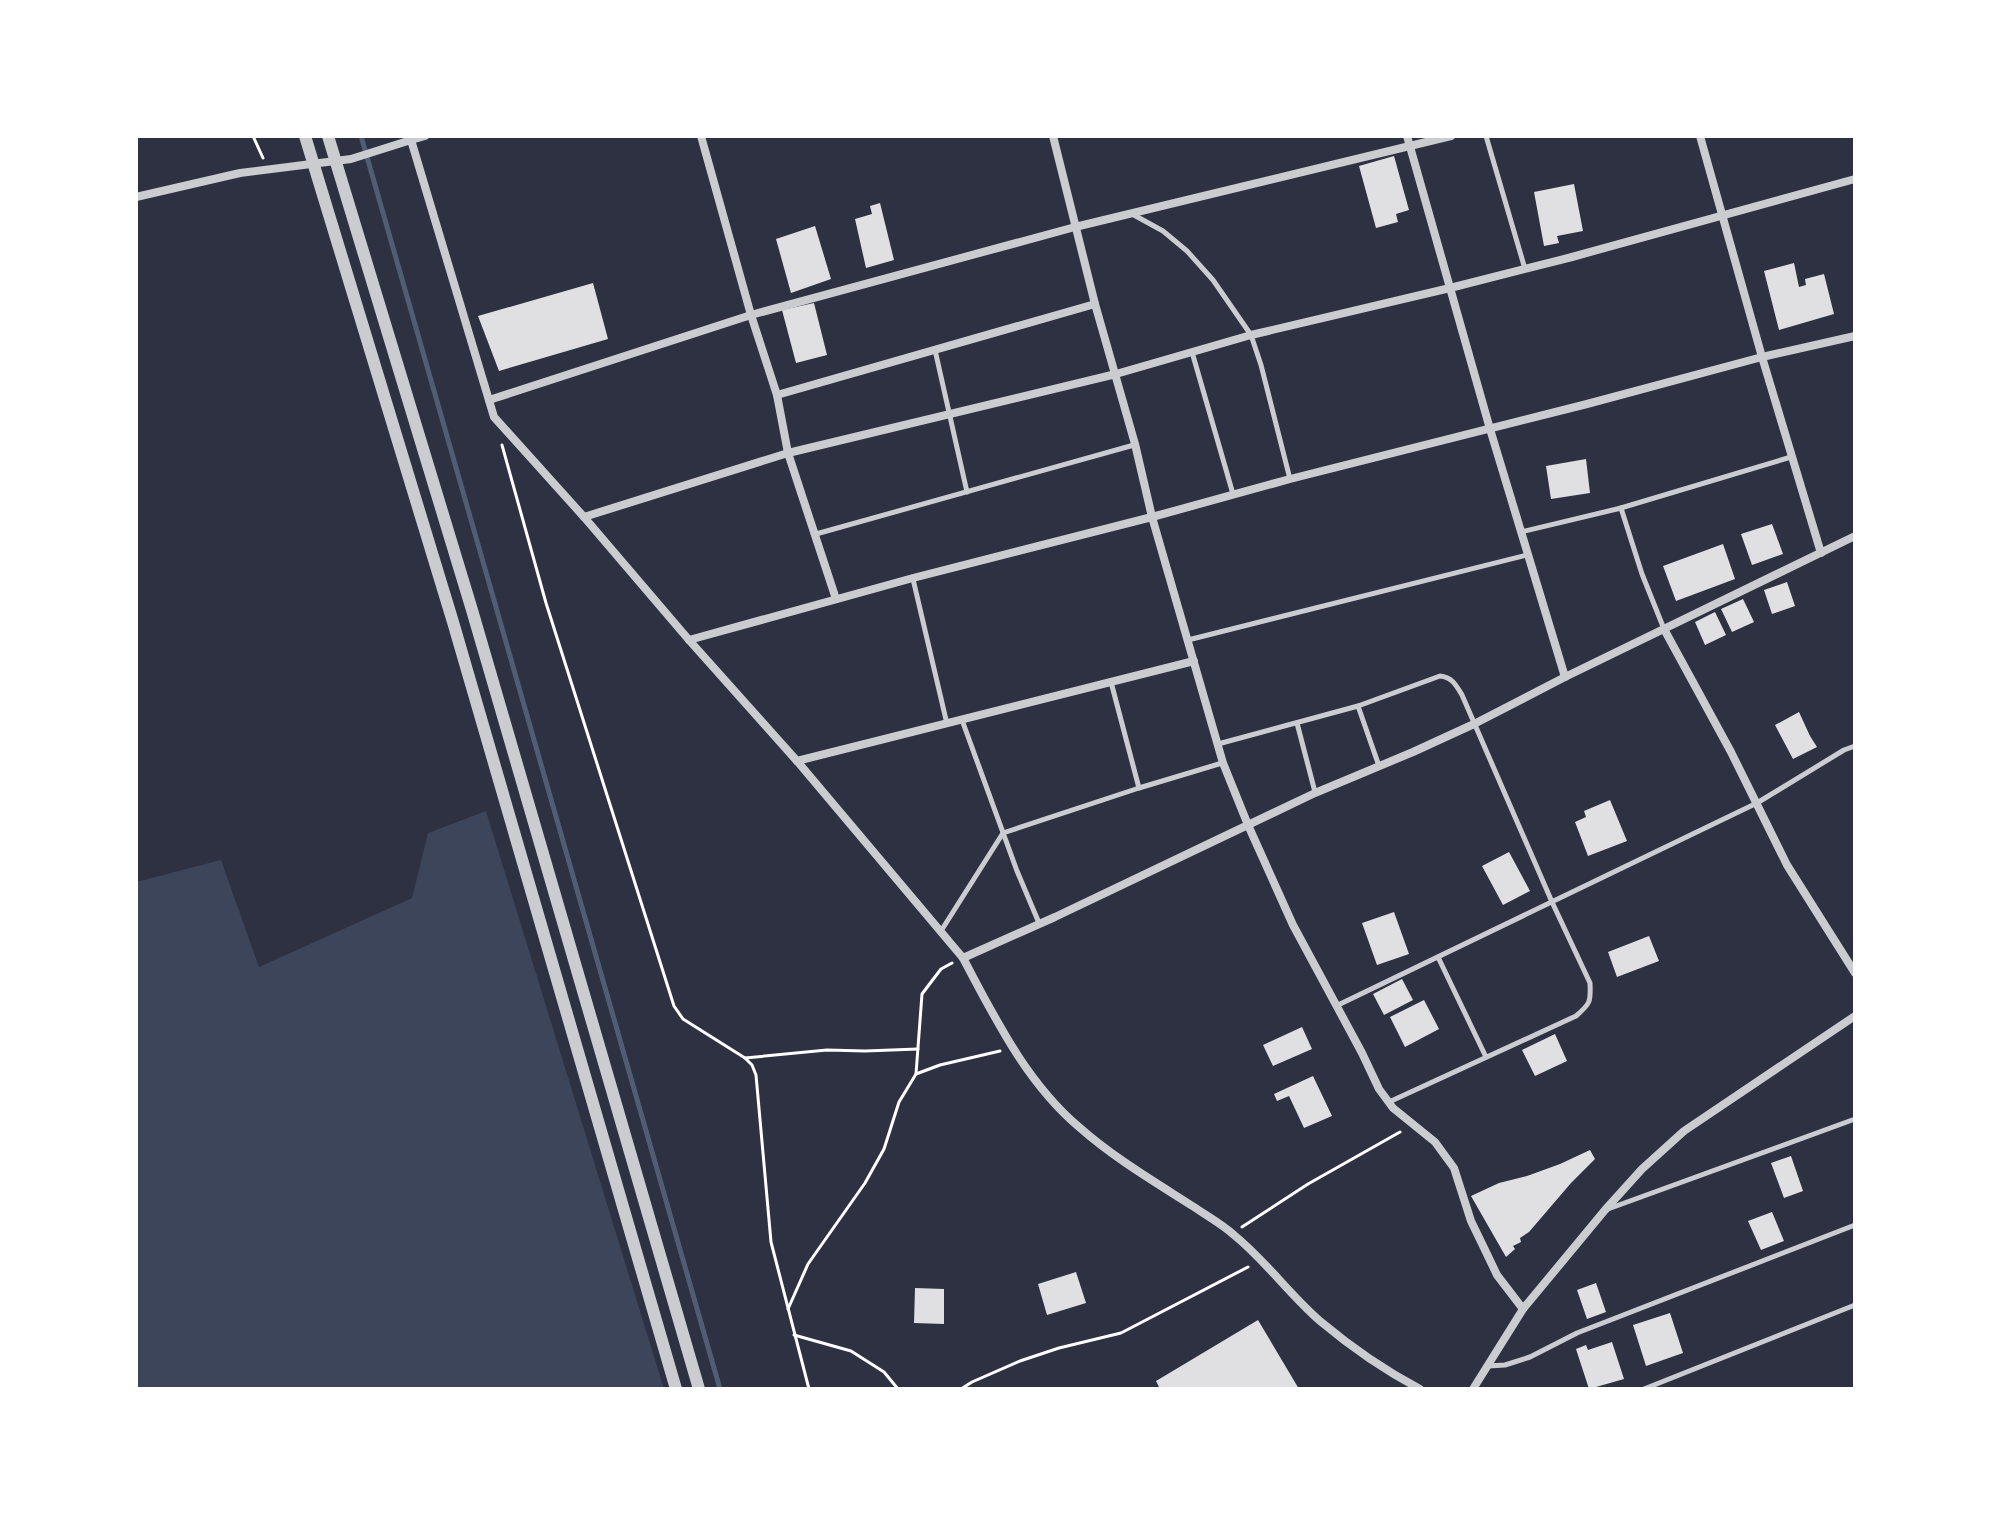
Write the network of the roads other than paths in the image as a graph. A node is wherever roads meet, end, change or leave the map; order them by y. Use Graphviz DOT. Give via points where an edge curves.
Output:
graph roads {
  1 [pos="305,136"];
  2 [pos="328,136"];
  3 [pos="425,136"];
  4 [pos="701,136"];
  5 [pos="1053,136"];
  6 [pos="1407,136"];
  7 [pos="1451,136"];
  8 [pos="1486,136"];
  9 [pos="1700,136"];
  10 [pos="411,140"];
  11 [pos="1411,147"];
  12 [pos="335,161"];
  13 [pos="313,163"];
  14 [pos="1855,179"];
  15 [pos="136,197"];
  16 [pos="1131,214"];
  17 [pos="1722,216"];
  18 [pos="1075,227"];
  19 [pos="1525,269"];
  20 [pos="1450,288"];
  21 [pos="1095,304"];
  22 [pos="751,315"];
  23 [pos="1251,335"];
  24 [pos="1855,336"];
  25 [pos="935,350"];
  26 [pos="1192,351"];
  27 [pos="1762,357"];
  28 [pos="1116,374"];
  29 [pos="777,395"];
  30 [pos="489,400"];
  31 [pos="950,414"];
  32 [pos="1490,429"];
  33 [pos="1135,444"];
  34 [pos="788,453"];
  35 [pos="1791,457"];
  36 [pos="1290,479"];
  37 [pos="967,492"];
  38 [pos="1233,494"];
  39 [pos="1621,508"];
  40 [pos="584,517"];
  41 [pos="1152,517"];
  42 [pos="1521,532"];
  43 [pos="816,534"];
  44 [pos="1855,536"];
  45 [pos="1821,553"];
  46 [pos="1527,555"];
  47 [pos="913,578"];
  48 [pos="836,599"];
  49 [pos="1664,629"];
  50 [pos="689,640"];
  51 [pos="1188,640"];
  52 [pos="1194,661"];
  53 [pos="1565,677"];
  54 [pos="1111,682"];
  55 [pos="1358,706"];
  56 [pos="962,719"];
  57 [pos="1297,723"];
  58 [pos="947,724"];
  59 [pos="1474,724"];
  60 [pos="1218,744"];
  61 [pos="1855,746"];
  62 [pos="797,761"];
  63 [pos="1223,763"];
  64 [pos="1379,766"];
  65 [pos="1139,788"];
  66 [pos="1315,793"];
  67 [pos="1757,803"];
  68 [pos="1248,825"];
  69 [pos="1003,833"];
  70 [pos="1552,902"];
  71 [pos="1039,923"];
  72 [pos="941,932"];
  73 [pos="1438,957"];
  74 [pos="963,958"];
  75 [pos="1855,973"];
  76 [pos="1336,1006"];
  77 [pos="1855,1016"];
  78 [pos="1486,1057"];
  79 [pos="1389,1102"];
  80 [pos="1855,1119"];
  81 [pos="1605,1210"];
  82 [pos="1855,1225"];
  83 [pos="1855,1305"];
  84 [pos="1523,1309"];
  85 [pos="1488,1366"];
  86 [pos="676,1389"];
  87 [pos="699,1389"];
  88 [pos="1420,1389"];
  89 [pos="1473,1389"];
  90 [pos="1644,1389"];
  1 -- 13 [label="street"];
  2 -- 12 [label="street"];
  3 -- 10 [label="street"];
  4 -- 22 [label="street"];
  5 -- 18 [label="street"];
  6 -- 11 [label="street"];
  7 -- 11 [label="street"];
  8 -- 19 [label="lane"];
  9 -- 17 [label="street"];
  10 -- 12 [label="street"];
  10 -- 30 [label="street"];
  11 -- 16 [label="street"];
  11 -- 20 [label="street"];
  12 -- 13 [label="street"];
  12 -- 87 [label="street"];
  13 -- 15 [label="street"];
  13 -- 86 [label="street"];
  14 -- 17 [label="street"];
  16 -- 18 [label="street"];
  16 -- 23 [label="lane" via="1187,251"];
  17 -- 19 [label="street"];
  17 -- 27 [label="street"];
  18 -- 21 [label="street"];
  18 -- 22 [label="street"];
  19 -- 20 [label="street"];
  20 -- 23 [label="street"];
  20 -- 32 [label="street"];
  21 -- 25 [label="street"];
  21 -- 28 [label="street"];
  22 -- 29 [label="street"];
  22 -- 30 [label="street"];
  23 -- 26 [label="street"];
  23 -- 36 [label="lane"];
  24 -- 27 [label="street"];
  25 -- 29 [label="street"];
  25 -- 31 [label="lane"];
  26 -- 28 [label="street"];
  26 -- 38 [label="lane"];
  27 -- 32 [label="street"];
  27 -- 35 [label="street"];
  28 -- 31 [label="street"];
  28 -- 33 [label="street"];
  29 -- 34 [label="street"];
  30 -- 40 [label="street" via="494,417"];
  31 -- 34 [label="street"];
  31 -- 37 [label="lane"];
  32 -- 36 [label="street"];
  32 -- 42 [label="street"];
  33 -- 37 [label="lane"];
  33 -- 41 [label="street"];
  34 -- 40 [label="street"];
  34 -- 43 [label="street"];
  35 -- 39 [label="lane"];
  35 -- 45 [label="street"];
  36 -- 38 [label="street"];
  37 -- 43 [label="lane"];
  38 -- 41 [label="street"];
  39 -- 42 [label="lane"];
  39 -- 49 [label="lane"];
  40 -- 50 [label="street"];
  41 -- 47 [label="street"];
  41 -- 51 [label="street"];
  42 -- 46 [label="street"];
  43 -- 48 [label="street"];
  44 -- 45 [label="street"];
  45 -- 49 [label="street"];
  46 -- 51 [label="lane"];
  46 -- 53 [label="street"];
  47 -- 48 [label="street"];
  47 -- 58 [label="lane"];
  48 -- 50 [label="street"];
  49 -- 53 [label="street"];
  49 -- 67 [label="street"];
  50 -- 62 [label="street"];
  51 -- 52 [label="street"];
  52 -- 54 [label="street"];
  52 -- 60 [label="street"];
  53 -- 59 [label="street"];
  54 -- 56 [label="street"];
  54 -- 65 [label="lane"];
  55 -- 57 [label="lane"];
  55 -- 59 [label="lane" via="1447,676"];
  55 -- 64 [label="lane"];
  56 -- 58 [label="street"];
  56 -- 69 [label="lane"];
  57 -- 60 [label="lane"];
  57 -- 66 [label="lane"];
  58 -- 62 [label="street"];
  59 -- 64 [label="street"];
  59 -- 70 [label="lane"];
  60 -- 63 [label="street"];
  61 -- 67 [label="lane"];
  62 -- 72 [label="street"];
  63 -- 65 [label="lane"];
  63 -- 68 [label="street"];
  64 -- 66 [label="street"];
  65 -- 69 [label="lane"];
  66 -- 68 [label="street"];
  67 -- 70 [label="lane"];
  67 -- 75 [label="street" via="1787,865"];
  68 -- 71 [label="street"];
  68 -- 76 [label="street"];
  69 -- 71 [label="lane"];
  69 -- 72 [label="lane"];
  70 -- 73 [label="lane"];
  70 -- 78 [label="lane" via="1590,983 1588,1005 1576,1016"];
  71 -- 74 [label="street"];
  72 -- 74 [label="street"];
  73 -- 76 [label="lane"];
  73 -- 78 [label="lane"];
  74 -- 88 [label="street" via="1012,1048 1077,1126 1232,1233 1319,1320 1386,1371"];
  76 -- 79 [label="street"];
  77 -- 81 [label="street" via="1684,1131"];
  78 -- 79 [label="lane"];
  79 -- 84 [label="street" via="1435,1142 1454,1168 1497,1275"];
  80 -- 81 [label="lane"];
  81 -- 84 [label="street"];
  82 -- 85 [label="lane" via="1577,1333 1530,1357"];
  83 -- 90 [label="lane"];
  84 -- 85 [label="street"];
  85 -- 89 [label="street"];
}
